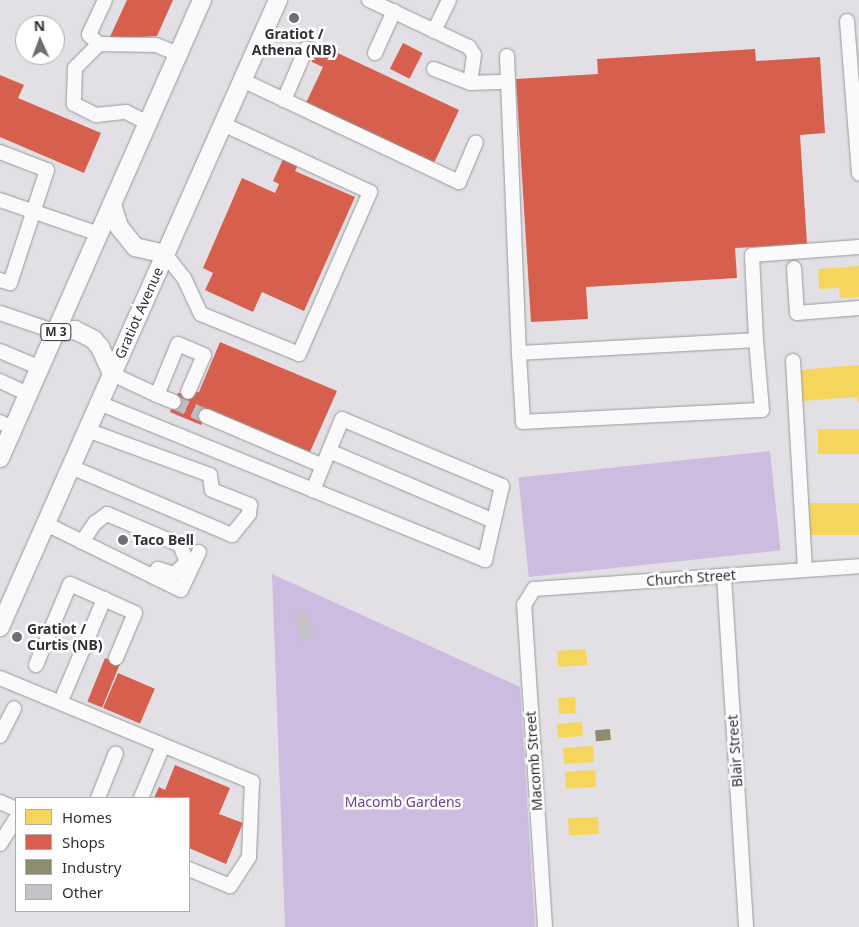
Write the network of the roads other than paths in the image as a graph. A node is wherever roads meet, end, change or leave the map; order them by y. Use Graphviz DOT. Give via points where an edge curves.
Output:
graph roads {
  1 [pos="105,0"];
  2 [pos="202,0"];
  3 [pos="278,0"];
  4 [pos="369,0"];
  5 [pos="449,0"];
  6 [pos="394,11"];
  7 [pos="847,21"];
  8 [pos="434,30"];
  9 [pos="99,44"];
  10 [pos="306,49"];
  11 [pos="376,53"];
  12 [pos="178,54"];
  13 [pos="507,56"];
  14 [pos="434,69"];
  15 [pos="242,80"];
  16 [pos="506,82"];
  17 [pos="470,83"];
  18 [pos="284,100"];
  19 [pos="148,123"];
  20 [pos="223,124"];
  21 [pos="476,142"];
  22 [pos="0,152"];
  23 [pos="859,174"];
  24 [pos="0,200"];
  25 [pos="112,205"];
  26 [pos="33,211"];
  27 [pos="99,234"];
  28 [pos="859,247"];
  29 [pos="165,254"];
  30 [pos="794,268"];
  31 [pos="0,280"];
  32 [pos="859,308"];
  33 [pos="0,314"];
  34 [pos="56,332"];
  35 [pos="756,340"];
  36 [pos="0,351"];
  37 [pos="519,353"];
  38 [pos="793,361"];
  39 [pos="40,368"];
  40 [pos="112,374"];
  41 [pos="0,381"];
  42 [pos="188,392"];
  43 [pos="28,394"];
  44 [pos="157,395"];
  45 [pos="174,402"];
  46 [pos="99,403"];
  47 [pos="206,416"];
  48 [pos="7,425"];
  49 [pos="87,430"];
  50 [pos="329,451"];
  51 [pos="0,458"];
  52 [pos="322,466"];
  53 [pos="71,467"];
  54 [pos="313,490"];
  55 [pos="494,521"];
  56 [pos="46,524"];
  57 [pos="82,542"];
  58 [pos="200,552"];
  59 [pos="859,566"];
  60 [pos="805,570"];
  61 [pos="155,573"];
  62 [pos="724,576"];
  63 [pos="528,597"];
  64 [pos="104,599"];
  65 [pos="0,627"];
  66 [pos="116,658"];
  67 [pos="36,665"];
  68 [pos="0,678"];
  69 [pos="61,701"];
  70 [pos="14,708"];
  71 [pos="0,736"];
  72 [pos="164,746"];
  73 [pos="116,753"];
  74 [pos="98,797"];
  75 [pos="141,797"];
  76 [pos="0,802"];
  77 [pos="15,809"];
  78 [pos="15,820"];
  79 [pos="0,844"];
  80 [pos="190,869"];
  81 [pos="545,927"];
  82 [pos="746,927"];
  1 -- 9 [label="street" via="90,34"];
  2 -- 12 [label="main road, M 3"];
  3 -- 15 [label="main road, Gratiot Avenue"];
  4 -- 6 [label="street"];
  5 -- 8 [label="street"];
  6 -- 8 [label="street"];
  6 -- 11 [label="street"];
  7 -- 23 [label="street"];
  8 -- 17 [label="street" via="469,47 474,55"];
  9 -- 12 [label="street" via="156,45"];
  9 -- 19 [label="street" via="75,68 74,104 96,114 126,112"];
  10 -- 18 [label="street"];
  12 -- 19 [label="main road, M 3"];
  13 -- 16 [label="street"];
  14 -- 17 [label="street"];
  15 -- 18 [label="street"];
  15 -- 20 [label="main road, Gratiot Avenue"];
  16 -- 17 [label="street"];
  16 -- 37 [label="street"];
  18 -- 21 [label="street" via="459,182"];
  19 -- 25 [label="main road, M 3"];
  20 -- 29 [label="main road, Gratiot Avenue"];
  20 -- 29 [label="street" via="370,192 299,354 201,314 184,278"];
  22 -- 26 [label="street" via="47,170"];
  24 -- 26 [label="street"];
  25 -- 27 [label="main road, M 3"];
  25 -- 29 [label="main road" via="119,227 135,247"];
  26 -- 27 [label="street"];
  26 -- 31 [label="street" via="10,283"];
  27 -- 34 [label="main road, M 3"];
  28 -- 35 [label="street" via="752,256"];
  29 -- 40 [label="main road, Gratiot Avenue"];
  30 -- 32 [label="street" via="797,313"];
  33 -- 34 [label="street"];
  34 -- 39 [label="main road, M 3"];
  34 -- 40 [label="main road" via="75,330 93,338"];
  35 -- 37 [label="street"];
  35 -- 37 [label="street" via="762,410 523,422"];
  36 -- 39 [label="street"];
  38 -- 60 [label="street"];
  39 -- 43 [label="main road, M 3"];
  40 -- 44 [label="street"];
  40 -- 46 [label="main road, Gratiot Avenue"];
  41 -- 43 [label="street"];
  42 -- 44 [label="street" via="204,355 178,344"];
  43 -- 48 [label="main road, M 3"];
  44 -- 45 [label="street"];
  46 -- 49 [label="main road, Gratiot Avenue"];
  46 -- 54 [label="street"];
  47 -- 52 [label="street"];
  48 -- 51 [label="main road, M 3"];
  49 -- 53 [label="main road, Gratiot Avenue"];
  49 -- 53 [label="street" via="210,475 212,490 250,505 249,514 232,535"];
  50 -- 52 [label="street"];
  50 -- 55 [label="street"];
  50 -- 55 [label="street" via="342,419 502,486"];
  52 -- 54 [label="street"];
  53 -- 56 [label="main road, Gratiot Avenue"];
  54 -- 55 [label="street" via="485,560"];
  56 -- 57 [label="street"];
  56 -- 65 [label="main road, Gratiot Avenue"];
  57 -- 61 [label="street"];
  57 -- 61 [label="street" via="106,514 180,545 187,562 174,574"];
  58 -- 61 [label="street" via="181,590"];
  59 -- 60 [label="street, Church Street"];
  60 -- 62 [label="street, Church Street"];
  62 -- 63 [label="street, Church Street" via="543,587 534,588"];
  62 -- 82 [label="street, Blair Street"];
  63 -- 81 [label="street, Macomb Street" via="524,605"];
  64 -- 66 [label="street" via="135,613"];
  64 -- 67 [label="street" via="70,584"];
  64 -- 69 [label="street"];
  68 -- 69 [label="street"];
  69 -- 72 [label="street"];
  70 -- 71 [label="street"];
  72 -- 75 [label="street"];
  72 -- 80 [label="street" via="252,782 249,857 230,886"];
  73 -- 74 [label="street"];
  76 -- 77 [label="street"];
  78 -- 79 [label="street"];
}
